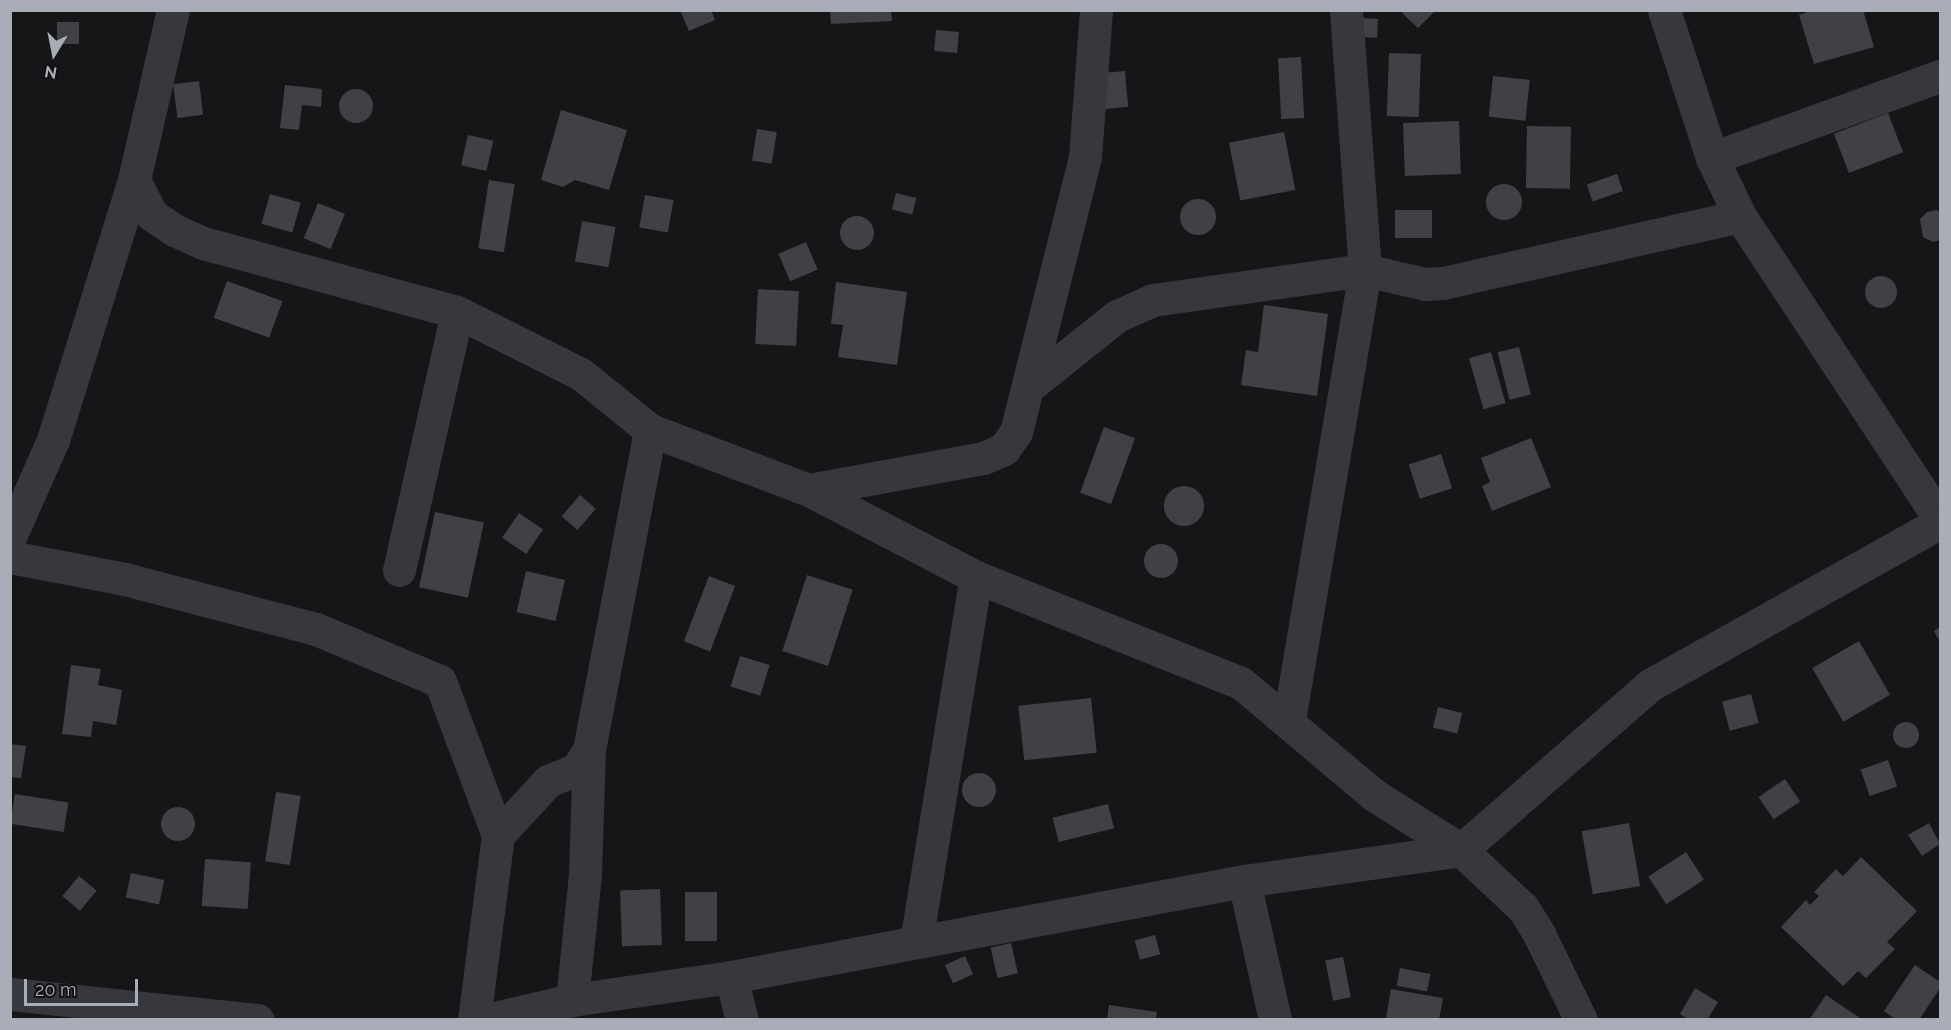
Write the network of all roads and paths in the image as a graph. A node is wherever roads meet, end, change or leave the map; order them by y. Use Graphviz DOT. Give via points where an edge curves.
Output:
graph roads {
  1 [pos="172,10"];
  2 [pos="1096,10"];
  3 [pos="1346,10"];
  4 [pos="1664,10"];
  5 [pos="1941,76"];
  6 [pos="1712,158"];
  7 [pos="134,180"];
  8 [pos="1740,216"];
  9 [pos="1365,270"];
  10 [pos="457,312"];
  11 [pos="1028,387"];
  12 [pos="650,430"];
  13 [pos="809,490"];
  14 [pos="1941,520"];
  15 [pos="10,537"];
  16 [pos="10,557"];
  17 [pos="399,570"];
  18 [pos="976,577"];
  19 [pos="1289,720"];
  20 [pos="589,750"];
  21 [pos="498,835"];
  22 [pos="1461,850"];
  23 [pos="1244,881"];
  24 [pos="916,942"];
  25 [pos="731,977"];
  26 [pos="10,994"];
  27 [pos="572,1000"];
  28 [pos="258,1020"];
  29 [pos="474,1020"];
  30 [pos="486,1020"];
  31 [pos="742,1020"];
  32 [pos="1275,1020"];
  33 [pos="1581,1020"];
  1 -- 7 [label="street"];
  2 -- 11 [label="street" via="1085,157"];
  3 -- 9 [label="street"];
  4 -- 6 [label="street"];
  5 -- 6 [label="street"];
  6 -- 8 [label="street"];
  7 -- 10 [label="street" via="152,215 204,243"];
  7 -- 15 [label="street" via="53,440"];
  8 -- 9 [label="street" via="1443,283 1425,284"];
  8 -- 14 [label="street"];
  9 -- 11 [label="street" via="1135,306"];
  9 -- 19 [label="street"];
  10 -- 12 [label="street" via="580,374"];
  10 -- 17 [label="street"];
  11 -- 13 [label="street" via="1016,432 1004,449 983,458"];
  12 -- 13 [label="street"];
  12 -- 20 [label="street"];
  13 -- 18 [label="street"];
  14 -- 22 [label="street" via="1679,665 1650,685"];
  16 -- 21 [label="street" via="125,579 316,628 441,681"];
  18 -- 19 [label="street" via="1240,683"];
  18 -- 24 [label="street"];
  19 -- 22 [label="street" via="1374,795"];
  20 -- 21 [label="street" via="577,769 548,781"];
  20 -- 27 [label="street" via="585,875"];
  21 -- 29 [label="street"];
  22 -- 23 [label="street"];
  22 -- 33 [label="street" via="1523,908"];
  23 -- 24 [label="street"];
  23 -- 32 [label="street"];
  24 -- 25 [label="street"];
  25 -- 27 [label="street"];
  25 -- 31 [label="street"];
  26 -- 28 [label="street"];
  27 -- 30 [label="street"];
}
